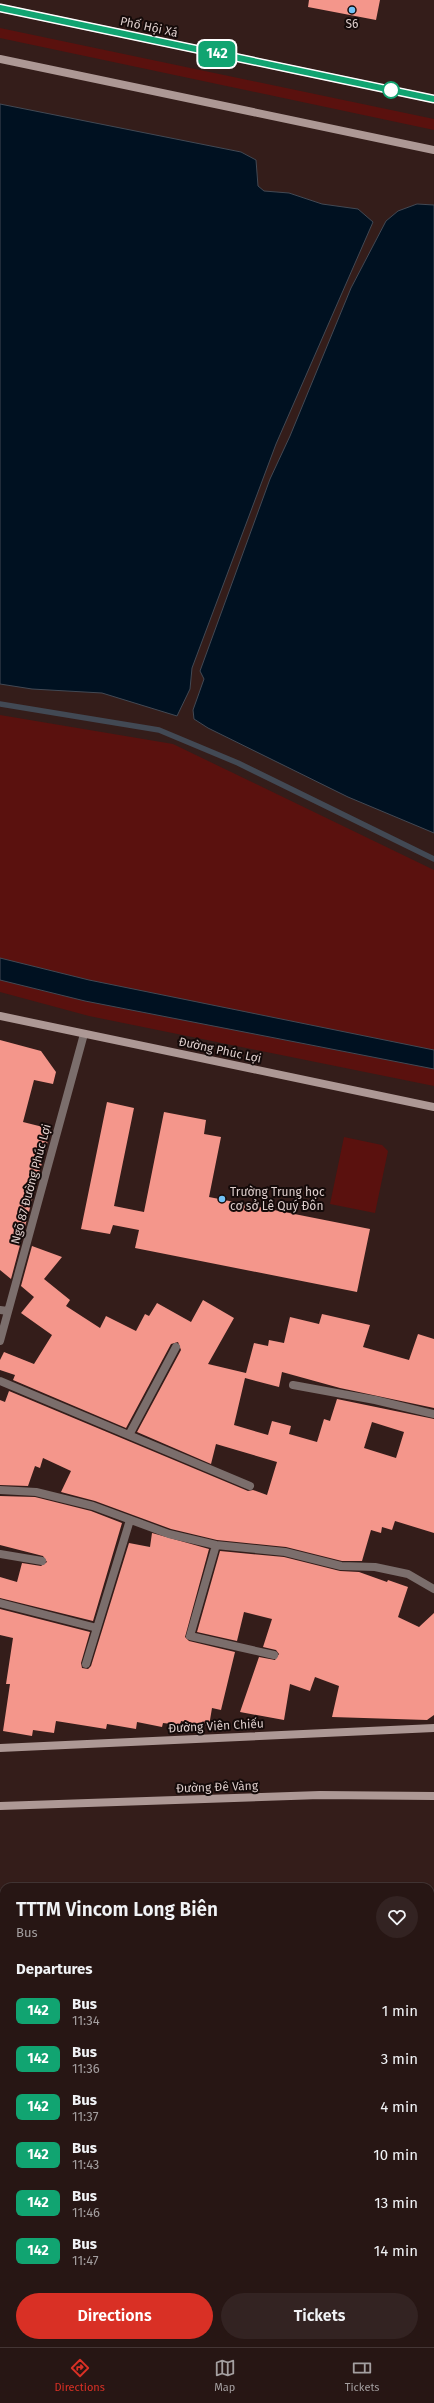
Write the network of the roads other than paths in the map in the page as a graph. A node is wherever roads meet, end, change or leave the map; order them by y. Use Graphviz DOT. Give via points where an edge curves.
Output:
graph roads {
  1 [pos="0,8"];
  2 [pos="0,58"];
  3 [pos="434,99"];
  4 [pos="434,150"];
  5 [pos="0,1016"];
  6 [pos="84,1034"];
  7 [pos="434,1107"];
  8 [pos="4,1310"];
  9 [pos="0,1341"];
  10 [pos="176,1347"];
  11 [pos="0,1381"];
  12 [pos="293,1385"];
  13 [pos="434,1414"];
  14 [pos="129,1435"];
  15 [pos="250,1486"];
  16 [pos="0,1490"];
  17 [pos="130,1520"];
  18 [pos="216,1544"];
  19 [pos="0,1554"];
  20 [pos="42,1561"];
  21 [pos="434,1589"];
  22 [pos="0,1603"];
  23 [pos="97,1628"];
  24 [pos="274,1655"];
  25 [pos="86,1664"];
  26 [pos="434,1727"];
  27 [pos="0,1748"];
  28 [pos="434,1796"];
  29 [pos="0,1806"];
  1 -- 3 [label="main road, Phố Hội Xá"];
  2 -- 4 [label="main road"];
  5 -- 6 [label="main road, Đường Phúc Lợi"];
  6 -- 7 [label="main road, Đường Phúc Lợi"];
  6 -- 8 [label="street, Ngõ 87 Đường Phúc Lợi"];
  8 -- 9 [label="street, Ngõ 87 Đường Phúc Lợi"];
  10 -- 14 [label="street"];
  11 -- 14 [label="street"];
  12 -- 13 [label="street"];
  14 -- 15 [label="street"];
  16 -- 17 [label="street" via="36,1492 93,1506"];
  17 -- 18 [label="street" via="169,1534"];
  17 -- 23 [label="street"];
  18 -- 21 [label="street" via="285,1552 341,1566 375,1567 395,1571 408,1574"];
  18 -- 24 [label="street" via="190,1636"];
  19 -- 20 [label="street"];
  22 -- 23 [label="street"];
  23 -- 25 [label="street"];
  26 -- 27 [label="main road, Đường Viên Chiếu"];
  28 -- 29 [label="main road, Đường Đê Vàng" via="320,1795"];
}
